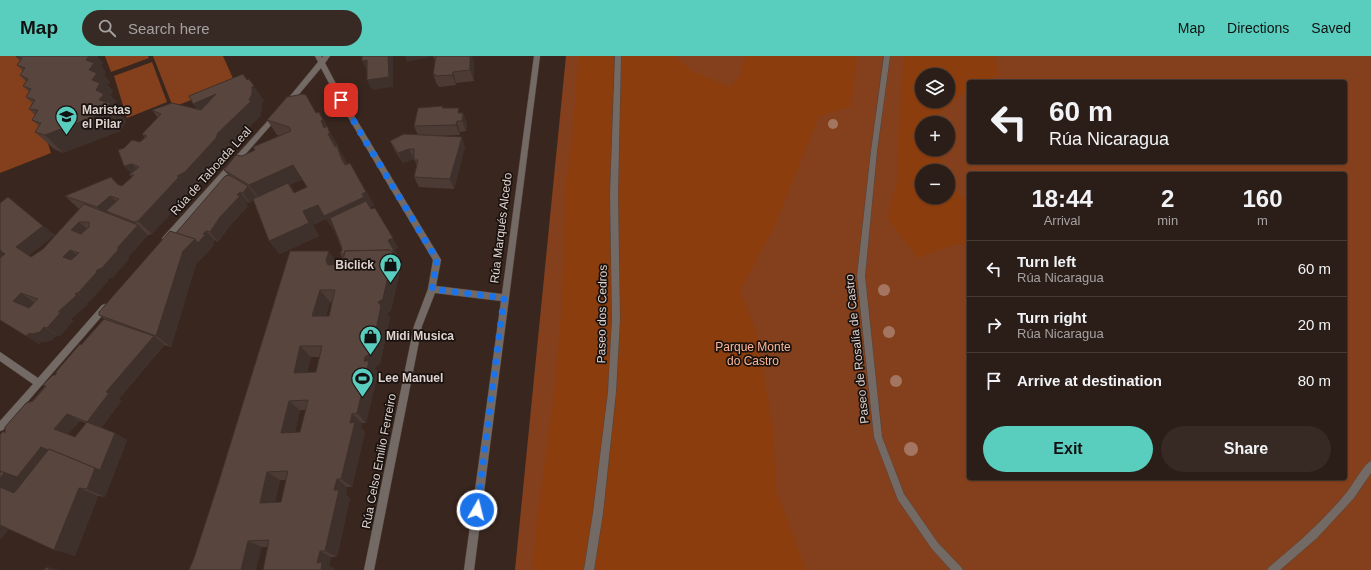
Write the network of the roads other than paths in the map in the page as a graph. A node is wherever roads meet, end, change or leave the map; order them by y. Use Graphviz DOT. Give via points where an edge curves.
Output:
graph roads {
  1 [pos="318,56"];
  2 [pos="327,56"];
  3 [pos="537,56"];
  4 [pos="618,56"];
  5 [pos="887,56"];
  6 [pos="321,65"];
  7 [pos="159,247"];
  8 [pos="432,289"];
  9 [pos="504,298"];
  10 [pos="111,300"];
  11 [pos="0,356"];
  12 [pos="38,382"];
  13 [pos="0,427"];
  14 [pos="1371,464"];
  15 [pos="369,570"];
  16 [pos="469,570"];
  17 [pos="588,570"];
  18 [pos="958,570"];
  19 [pos="1272,570"];
  1 -- 6 [label="street, Rúa Celso Emilio Ferreiro"];
  2 -- 6 [label="street, Rúa de Taboada Leal"];
  3 -- 9 [label="street, Rúa Marqués Alcedo"];
  4 -- 17 [label="street, Paseo dos Cedros" via="614,194 616,326 612,392 598,513"];
  5 -- 18 [label="street, Paseo de Rosalía de Castro" via="861,276 878,437 901,497 935,546"];
  6 -- 7 [label="street, Rúa de Taboada Leal"];
  6 -- 8 [label="street, Rúa Celso Emilio Ferreiro" via="437,260"];
  8 -- 9 [label="street"];
  8 -- 15 [label="street, Rúa Celso Emilio Ferreiro" via="418,326"];
  9 -- 16 [label="street, Rúa Marqués Alcedo"];
  10 -- 12 [label="street"];
  11 -- 12 [label="street"];
  12 -- 13 [label="street"];
  14 -- 19 [label="street" via="1348,497 1310,539"];
}
